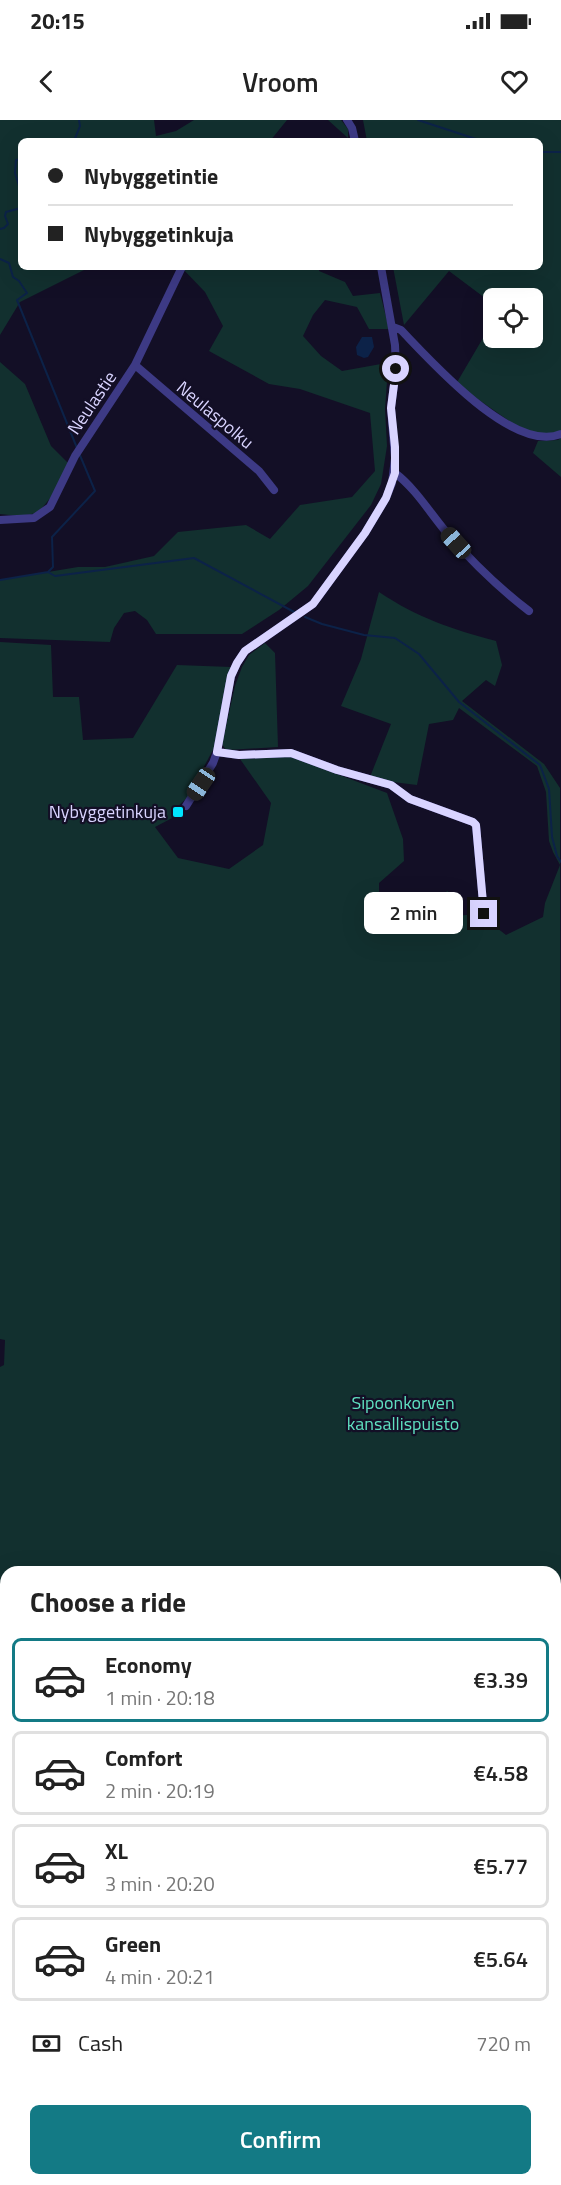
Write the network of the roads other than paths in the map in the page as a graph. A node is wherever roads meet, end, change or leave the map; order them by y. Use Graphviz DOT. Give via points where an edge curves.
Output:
graph roads {
  1 [pos="347,120"];
  2 [pos="354,138"];
  3 [pos="181,270"];
  4 [pos="382,270"];
  5 [pos="393,327"];
  6 [pos="135,365"];
  7 [pos="561,434"];
  8 [pos="395,473"];
  9 [pos="274,490"];
  10 [pos="0,520"];
  11 [pos="529,611"];
  12 [pos="217,752"];
  13 [pos="186,806"];
  14 [pos="484,914"];
  1 -- 2 [label="street"];
  3 -- 6 [label="street, Neulastie"];
  4 -- 5 [label="street"];
  5 -- 7 [label="street" via="493,415 539,438 551,439"];
  5 -- 8 [label="street" via="396,369 391,408"];
  6 -- 9 [label="street, Neulaspolku" via="259,471"];
  6 -- 10 [label="street, Neulastie" via="75,455 50,507 34,518"];
  8 -- 11 [label="street" via="481,570"];
  8 -- 12 [label="street" via="376,515 320,596 297,617 245,651 237,663 231,676"];
  12 -- 13 [label="street"];
  12 -- 14 [label="street" via="291,753 391,785 410,799 473,822"];
}
